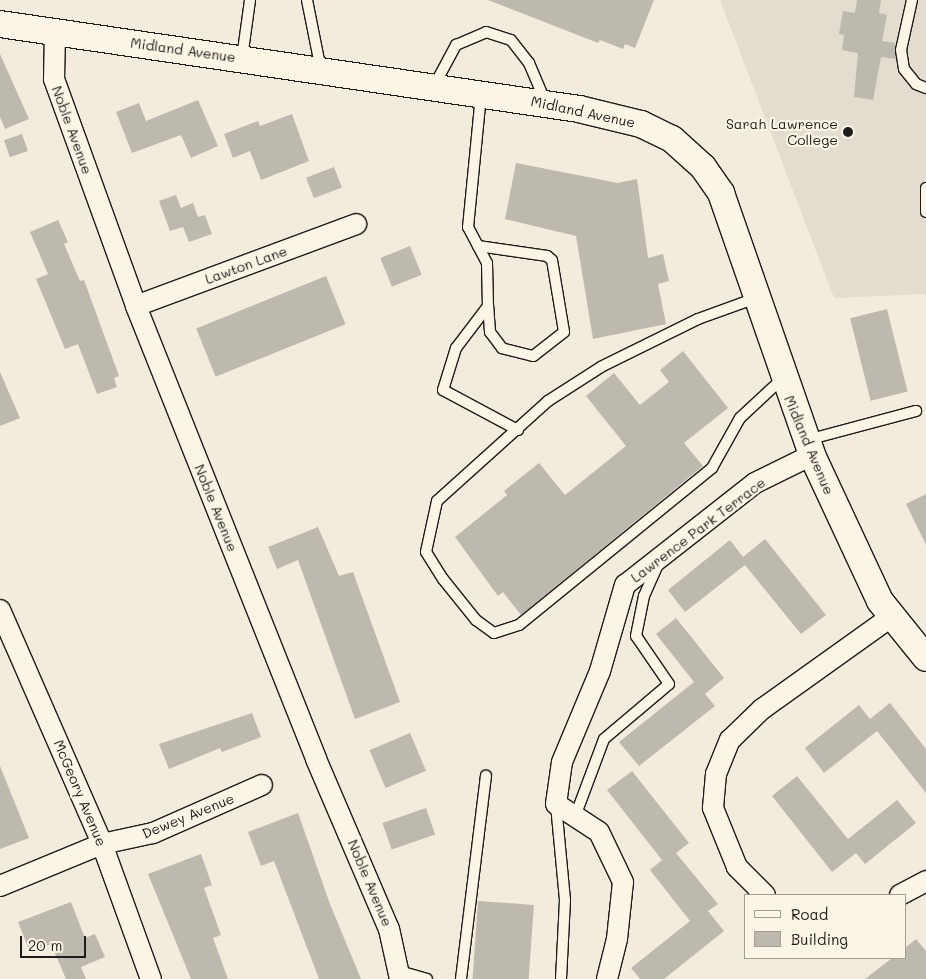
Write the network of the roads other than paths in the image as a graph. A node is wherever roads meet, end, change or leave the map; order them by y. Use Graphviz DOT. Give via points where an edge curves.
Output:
graph roads {
  1 [pos="250,0"];
  2 [pos="307,0"];
  3 [pos="912,0"];
  4 [pos="0,24"];
  5 [pos="55,32"];
  6 [pos="242,58"];
  7 [pos="321,70"];
  8 [pos="434,86"];
  9 [pos="926,88"];
  10 [pos="481,94"];
  11 [pos="547,104"];
  12 [pos="926,188"];
  13 [pos="926,212"];
  14 [pos="356,224"];
  15 [pos="478,246"];
  16 [pos="756,298"];
  17 [pos="136,306"];
  18 [pos="488,306"];
  19 [pos="782,378"];
  20 [pos="916,411"];
  21 [pos="518,430"];
  22 [pos="809,448"];
  23 [pos="661,555"];
  24 [pos="0,610"];
  25 [pos="891,617"];
  26 [pos="924,651"];
  27 [pos="486,776"];
  28 [pos="262,785"];
  29 [pos="556,804"];
  30 [pos="576,814"];
  31 [pos="102,844"];
  32 [pos="926,881"];
  33 [pos="0,886"];
  34 [pos="764,894"];
  35 [pos="902,894"];
  36 [pos="400,975"];
  37 [pos="151,979"];
  38 [pos="427,979"];
  39 [pos="461,979"];
  40 [pos="561,979"];
  41 [pos="607,979"];
  1 -- 6 [label="lane"];
  2 -- 7 [label="lane"];
  3 -- 9 [label="lane" via="902,50 904,69 916,84"];
  4 -- 5 [label="street, Midland Avenue"];
  5 -- 6 [label="street, Midland Avenue"];
  5 -- 17 [label="street, Noble Avenue" via="54,78"];
  6 -- 7 [label="street, Midland Avenue"];
  7 -- 8 [label="street, Midland Avenue"];
  8 -- 10 [label="street, Midland Avenue"];
  8 -- 11 [label="lane" via="456,45 486,32 511,40 529,63"];
  10 -- 11 [label="street, Midland Avenue"];
  10 -- 15 [label="lane" via="468,227"];
  11 -- 16 [label="street, Midland Avenue" via="641,124 672,139 688,152 713,180 726,205"];
  12 -- 13 [label="lane"];
  14 -- 17 [label="street, Lawton Lane"];
  15 -- 18 [label="lane" via="487,263"];
  15 -- 18 [label="lane" via="547,256 552,260 564,332 533,356 502,348 490,332"];
  16 -- 19 [label="street, Midland Avenue"];
  16 -- 21 [label="lane" via="698,319 601,366 548,401"];
  17 -- 36 [label="street, Noble Avenue" via="316,759 389,929"];
  18 -- 21 [label="lane" via="456,348 443,390"];
  19 -- 21 [label="lane" via="740,418 712,468 519,625 494,633 461,603 426,552 437,501"];
  19 -- 22 [label="street, Midland Avenue"];
  20 -- 22 [label="lane"];
  22 -- 23 [label="street, Lawrence Park Terrace" via="755,483"];
  22 -- 25 [label="street, Midland Avenue" via="870,582"];
  23 -- 29 [label="street, Lawrence Park Terrace" via="625,585 600,671 562,762"];
  23 -- 30 [label="lane" via="644,596 636,636 669,684 604,739"];
  24 -- 31 [label="street, McGeory Avenue"];
  25 -- 26 [label="street, Midland Avenue"];
  25 -- 34 [label="street" via="762,709 730,740 716,774 713,808 737,867"];
  27 -- 39 [label="lane"];
  28 -- 31 [label="street, Dewey Avenue" via="153,833"];
  29 -- 30 [label="street"];
  29 -- 40 [label="lane" via="565,900"];
  30 -- 41 [label="street" via="599,832 623,882 617,939"];
  31 -- 33 [label="street, Dewey Avenue"];
  31 -- 37 [label="street, McGeory Avenue"];
  32 -- 35 [label="street"];
  36 -- 38 [label="lane"];
}
